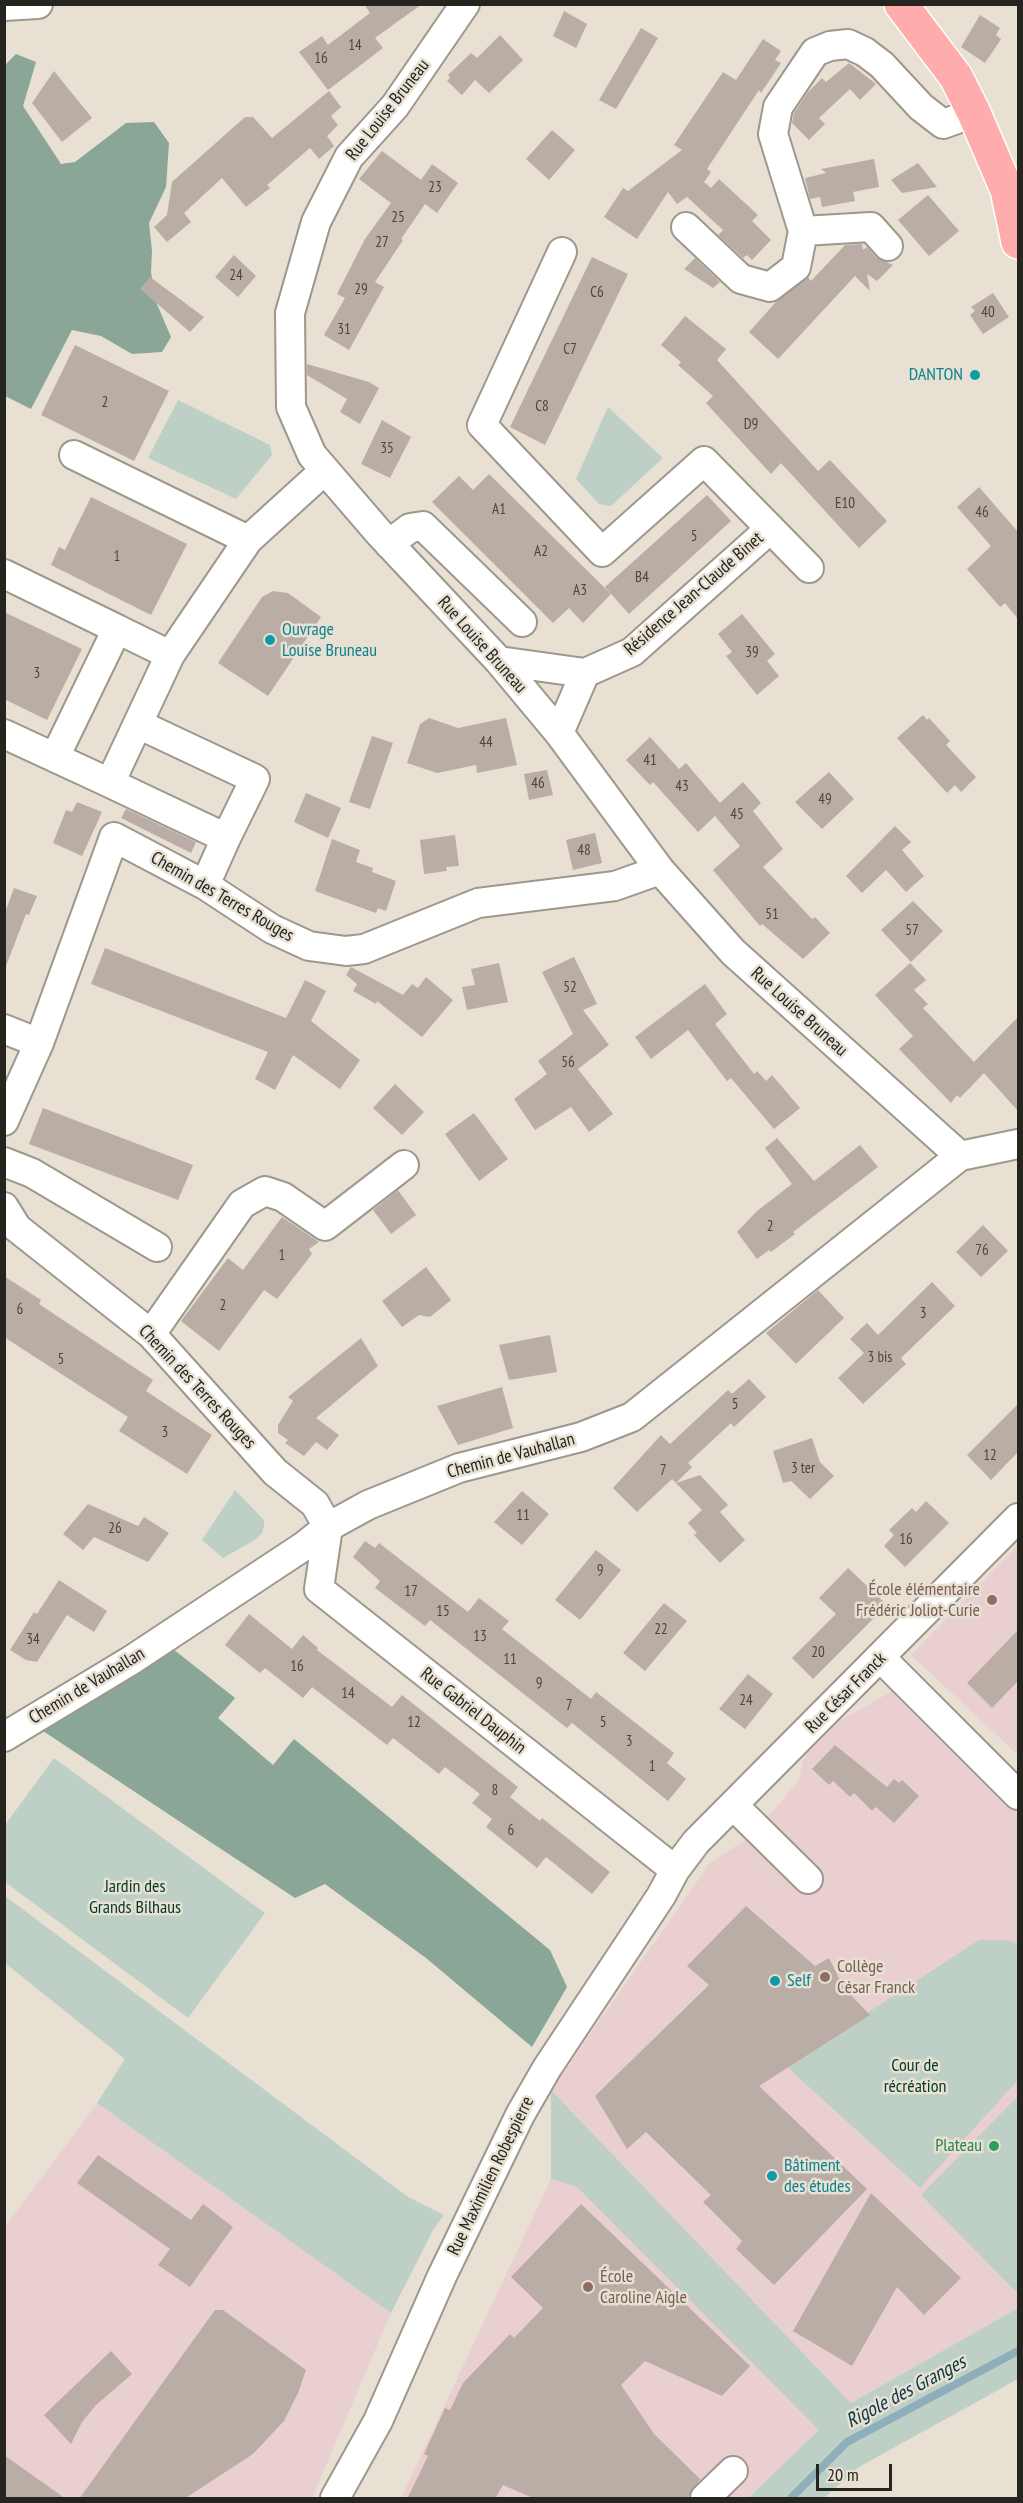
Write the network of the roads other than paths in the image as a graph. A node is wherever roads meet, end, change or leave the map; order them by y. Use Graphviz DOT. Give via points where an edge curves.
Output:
graph roads {
  1 [pos="38,4"];
  2 [pos="465,4"];
  3 [pos="901,4"];
  4 [pos="4,6"];
  5 [pos="974,113"];
  6 [pos="686,227"];
  7 [pos="803,231"];
  8 [pos="1018,242"];
  9 [pos="888,246"];
  10 [pos="562,252"];
  11 [pos="74,455"];
  12 [pos="325,470"];
  13 [pos="770,529"];
  14 [pos="249,540"];
  15 [pos="389,544"];
  16 [pos="809,568"];
  17 [pos="4,574"];
  18 [pos="522,622"];
  19 [pos="117,629"];
  20 [pos="170,655"];
  21 [pos="499,661"];
  22 [pos="585,673"];
  23 [pos="138,724"];
  24 [pos="559,733"];
  25 [pos="4,734"];
  26 [pos="55,757"];
  27 [pos="110,783"];
  28 [pos="226,838"];
  29 [pos="660,870"];
  30 [pos="205,885"];
  31 [pos="4,1029"];
  32 [pos="39,1043"];
  33 [pos="4,1121"];
  34 [pos="1018,1144"];
  35 [pos="960,1156"];
  36 [pos="4,1162"];
  37 [pos="404,1165"];
  38 [pos="5,1210"];
  39 [pos="157,1247"];
  40 [pos="151,1334"];
  41 [pos="1018,1518"];
  42 [pos="328,1527"];
  43 [pos="881,1658"];
  44 [pos="4,1737"];
  45 [pos="1018,1795"];
  46 [pos="733,1805"];
  47 [pos="675,1870"];
  48 [pos="808,1879"];
  49 [pos="732,2471"];
  50 [pos="335,2499"];
  51 [pos="705,2499"];
  1 -- 4 [label="street"];
  2 -- 12 [label="street, Rue Louise Bruneau" via="395,105 350,157 316,222 291,313 291,407 312,455"];
  3 -- 5 [label="main road" via="956,77"];
  5 -- 7 [label="street" via="943,124 865,52 848,44 815,52 778,106 773,134"];
  5 -- 8 [label="main road" via="1007,190"];
  6 -- 7 [label="street" via="741,279 770,287 796,267"];
  7 -- 9 [label="street" via="871,227"];
  10 -- 13 [label="street, Résidence Jean-Claude Binet" via="482,425 602,552 704,462"];
  11 -- 14 [label="street"];
  12 -- 14 [label="street"];
  12 -- 15 [label="street, Rue Louise Bruneau"];
  13 -- 16 [label="street, Résidence Jean-Claude Binet"];
  13 -- 22 [label="street, Résidence Jean-Claude Binet" via="632,652"];
  14 -- 20 [label="street"];
  15 -- 18 [label="street" via="410,528 423,526"];
  15 -- 21 [label="street, Rue Louise Bruneau"];
  17 -- 19 [label="street"];
  19 -- 20 [label="street"];
  19 -- 26 [label="street"];
  20 -- 23 [label="street"];
  21 -- 22 [label="street"];
  21 -- 24 [label="street, Rue Louise Bruneau"];
  22 -- 24 [label="street"];
  23 -- 27 [label="street"];
  23 -- 28 [label="street" via="255,779"];
  24 -- 29 [label="street, Rue Louise Bruneau"];
  25 -- 26 [label="street"];
  26 -- 27 [label="street"];
  27 -- 28 [label="street"];
  28 -- 30 [label="street"];
  29 -- 30 [label="street, Chemin des Terres Rouges" via="615,886 478,903 363,949 346,951 309,946 272,928"];
  29 -- 35 [label="street, Rue Louise Bruneau" via="733,952"];
  30 -- 32 [label="street, Chemin des Terres Rouges" via="114,837"];
  31 -- 32 [label="street"];
  32 -- 33 [label="street, Chemin des Terres Rouges"];
  34 -- 35 [label="street"];
  35 -- 42 [label="street, Chemin de Vauhallan" via="632,1417 581,1437 459,1468 368,1505"];
  36 -- 39 [label="street" via="32,1173"];
  37 -- 40 [label="street" via="325,1226 283,1197 265,1191 242,1204"];
  38 -- 40 [label="street, Chemin des Terres Rouges" via="17,1228"];
  40 -- 42 [label="street, Chemin des Terres Rouges" via="275,1472 315,1504"];
  41 -- 43 [label="street, Rue César Franck"];
  42 -- 44 [label="street, Chemin de Vauhallan" via="130,1661"];
  42 -- 47 [label="street, Rue Gabriel Dauphin" via="319,1589"];
  43 -- 45 [label="street"];
  43 -- 46 [label="street, Rue César Franck"];
  46 -- 47 [label="street, Rue César Franck"];
  46 -- 48 [label="street"];
  47 -- 50 [label="street, Rue Maximilien Robespierre" via="526,2105 442,2276 378,2421"];
  49 -- 51 [label="street"];
}
